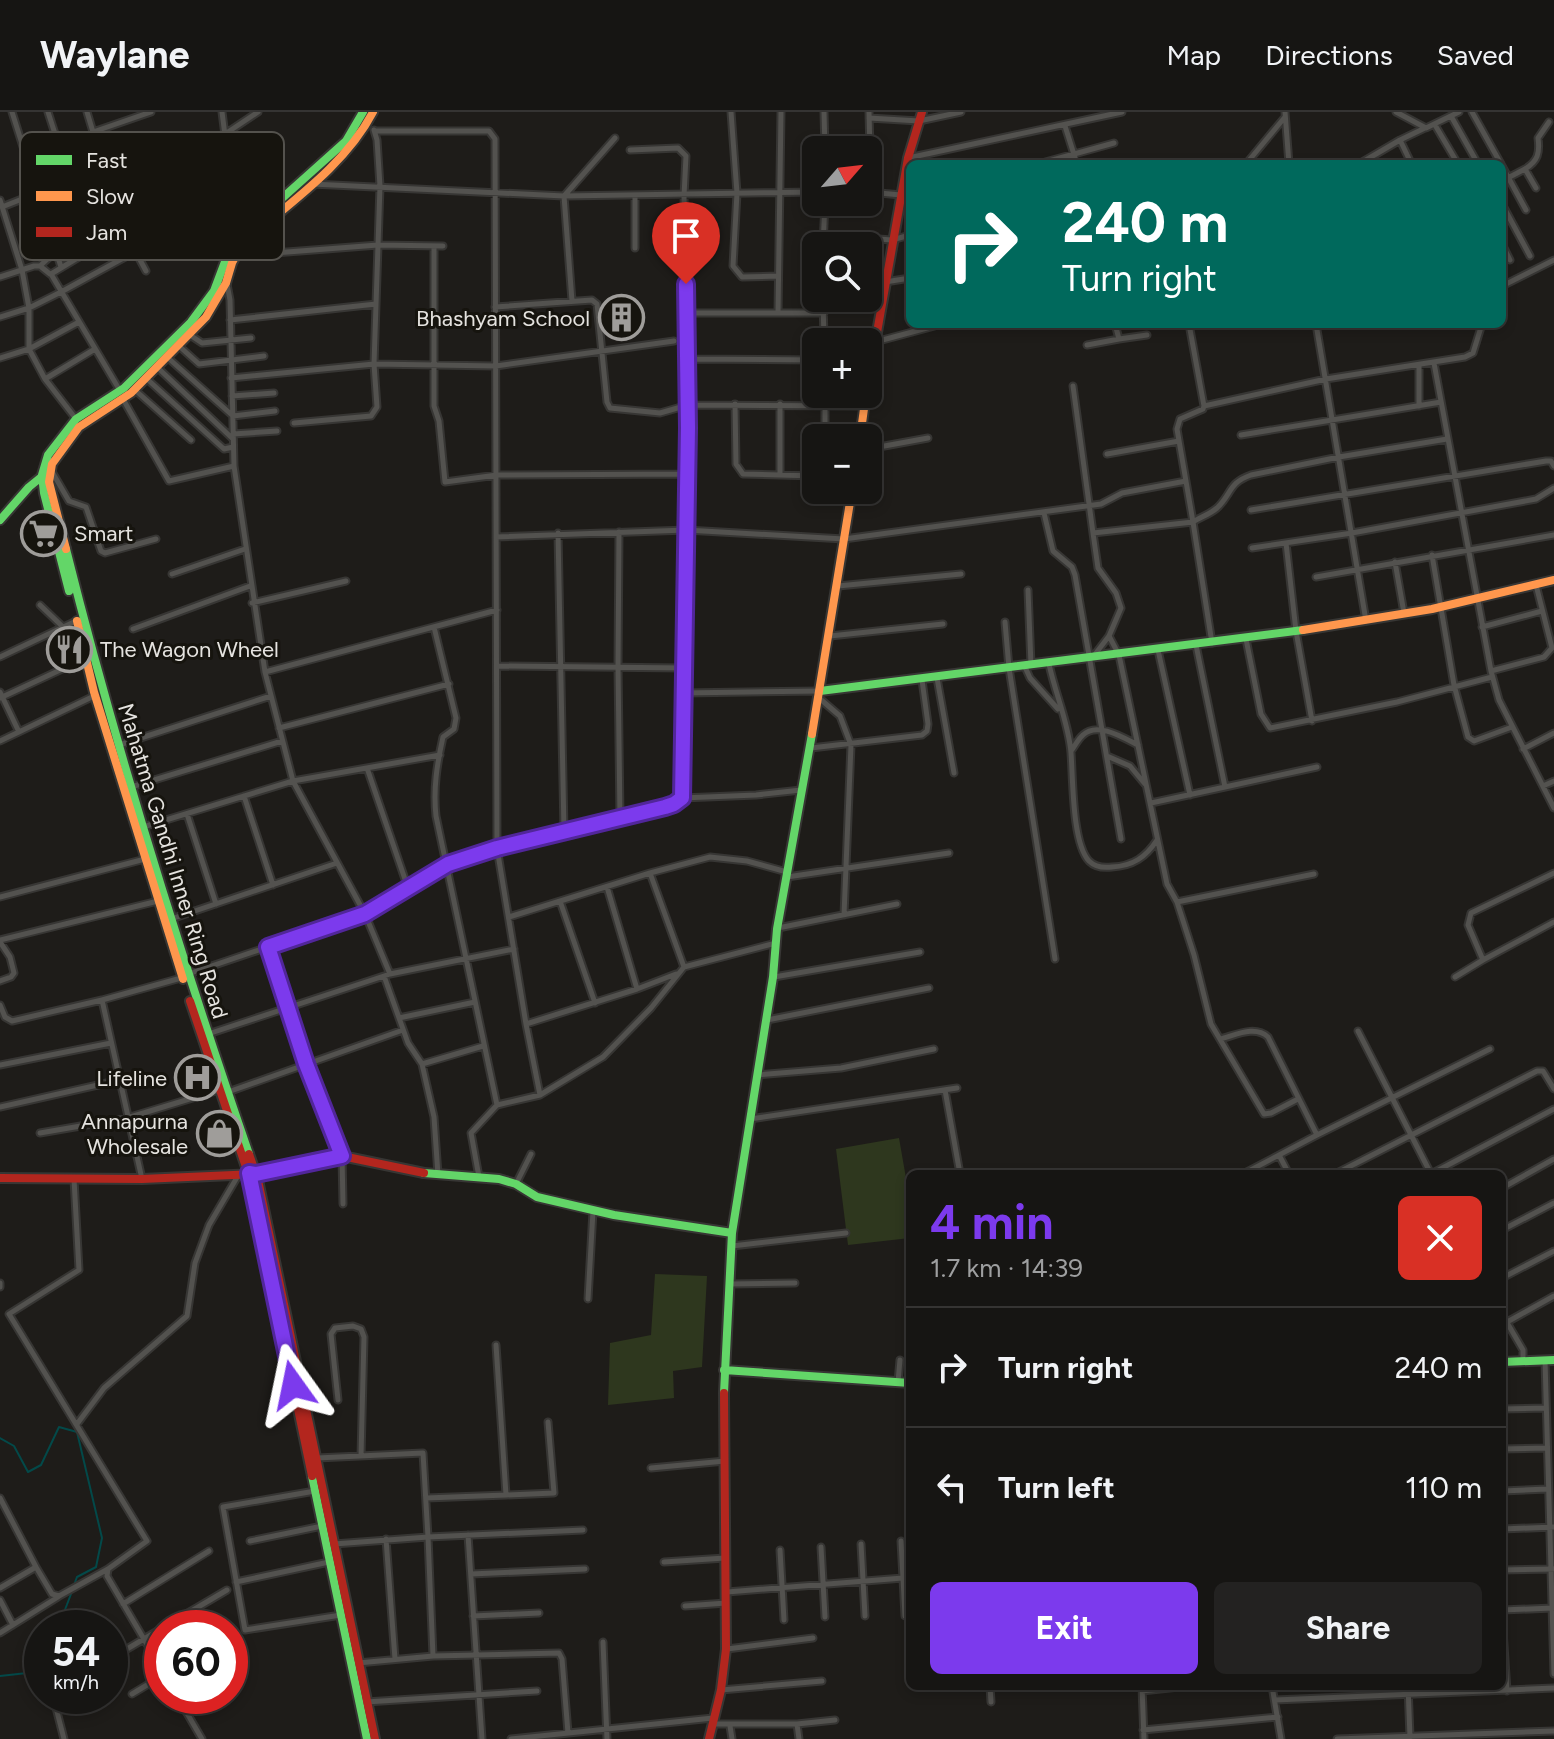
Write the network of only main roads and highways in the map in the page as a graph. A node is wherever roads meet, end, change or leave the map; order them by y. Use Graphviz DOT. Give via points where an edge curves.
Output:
graph roads {
  1 [pos="373,112"];
  2 [pos="920,117"];
  3 [pos="364,118"];
  4 [pos="908,160"];
  5 [pos="906,169"];
  6 [pos="284,197"];
  7 [pos="284,207"];
  8 [pos="225,260"];
  9 [pos="234,260"];
  10 [pos="876,328"];
  11 [pos="121,394"];
  12 [pos="48,472"];
  13 [pos="850,504"];
  14 [pos="0,520"];
  15 [pos="1554,580"];
  16 [pos="819,694"];
  17 [pos="185,976"];
  18 [pos="224,1091"];
  19 [pos="248,1173"];
  20 [pos="0,1178"];
  21 [pos="732,1233"];
  22 [pos="1550,1359"];
  23 [pos="1506,1361"];
  24 [pos="724,1370"];
  25 [pos="906,1383"];
  26 [pos="367,1739"];
  27 [pos="375,1739"];
  28 [pos="709,1739"];
  1 -- 3 [label="main road"];
  2 -- 4 [label="main road"];
  3 -- 6 [label="main road"];
  3 -- 7 [label="main road" via="339,159"];
  5 -- 10 [label="main road"];
  8 -- 11 [label="main road" via="208,301"];
  9 -- 11 [label="main road" via="206,317 134,390"];
  11 -- 12 [label="main road" via="79,427"];
  11 -- 12 [label="main road" via="76,419 48,455"];
  12 -- 14 [label="main road"];
  12 -- 17 [label="main road, Mahatma Gandhi Inner Ring Road" via="100,686"];
  12 -- 17 [label="main road, Mahatma Gandhi Inner Ring Road" via="44,493 95,695"];
  13 -- 16 [label="main road"];
  15 -- 16 [label="main road" via="1366,621"];
  16 -- 21 [label="main road" via="777,929"];
  17 -- 18 [label="main road, Mahatma Gandhi Inner Ring Road"];
  17 -- 18 [label="main road, Mahatma Gandhi Inner Ring Road"];
  18 -- 19 [label="main road, Mahatma Gandhi Inner Ring Road"];
  19 -- 20 [label="main road"];
  19 -- 21 [label="main road" via="342,1156 439,1176 499,1179 537,1197 593,1210"];
  19 -- 26 [label="main road, Mahatma Gandhi Inner Ring Road"];
  19 -- 27 [label="main road, Mahatma Gandhi Inner Ring Road"];
  21 -- 24 [label="main road"];
  22 -- 23 [label="main road"];
  24 -- 25 [label="main road"];
  24 -- 28 [label="main road" via="726,1649"];
}
